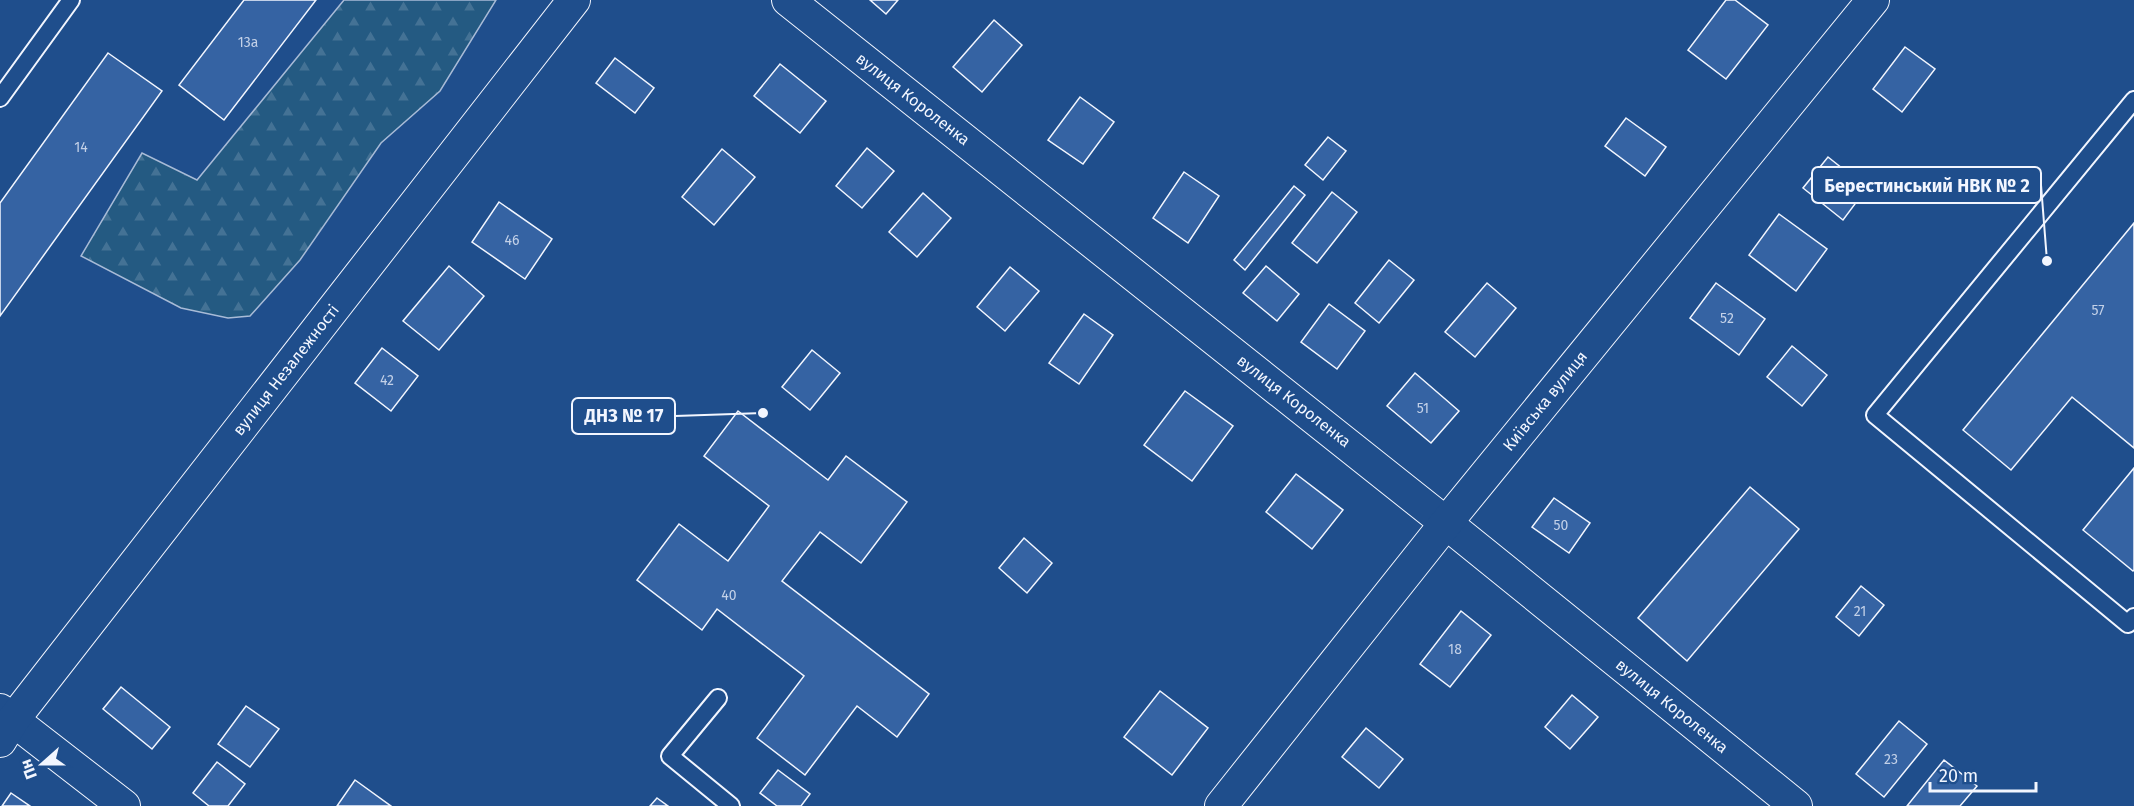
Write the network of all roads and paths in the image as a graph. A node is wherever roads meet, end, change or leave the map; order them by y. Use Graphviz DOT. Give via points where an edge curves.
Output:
graph roads {
  1 [pos="70,0"];
  2 [pos="574,0"];
  3 [pos="788,0"];
  4 [pos="1873,0"];
  5 [pos="0,98"];
  6 [pos="2134,100"];
  7 [pos="1446,523"];
  8 [pos="2134,617"];
  9 [pos="718,698"];
  10 [pos="4,724"];
  11 [pos="124,806"];
  12 [pos="731,806"];
  13 [pos="1221,806"];
  14 [pos="1796,806"];
  1 -- 5 [label="lane"];
  2 -- 10 [label="street, вулиця Незалежності"];
  3 -- 7 [label="street, вулиця Короленка"];
  4 -- 7 [label="street, Київська вулиця"];
  6 -- 8 [label="lane" via="1875,415 2128,624"];
  7 -- 13 [label="street, Київська вулиця"];
  7 -- 14 [label="street, вулиця Короленка"];
  9 -- 12 [label="lane" via="670,756"];
  10 -- 11 [label="street"];
}
